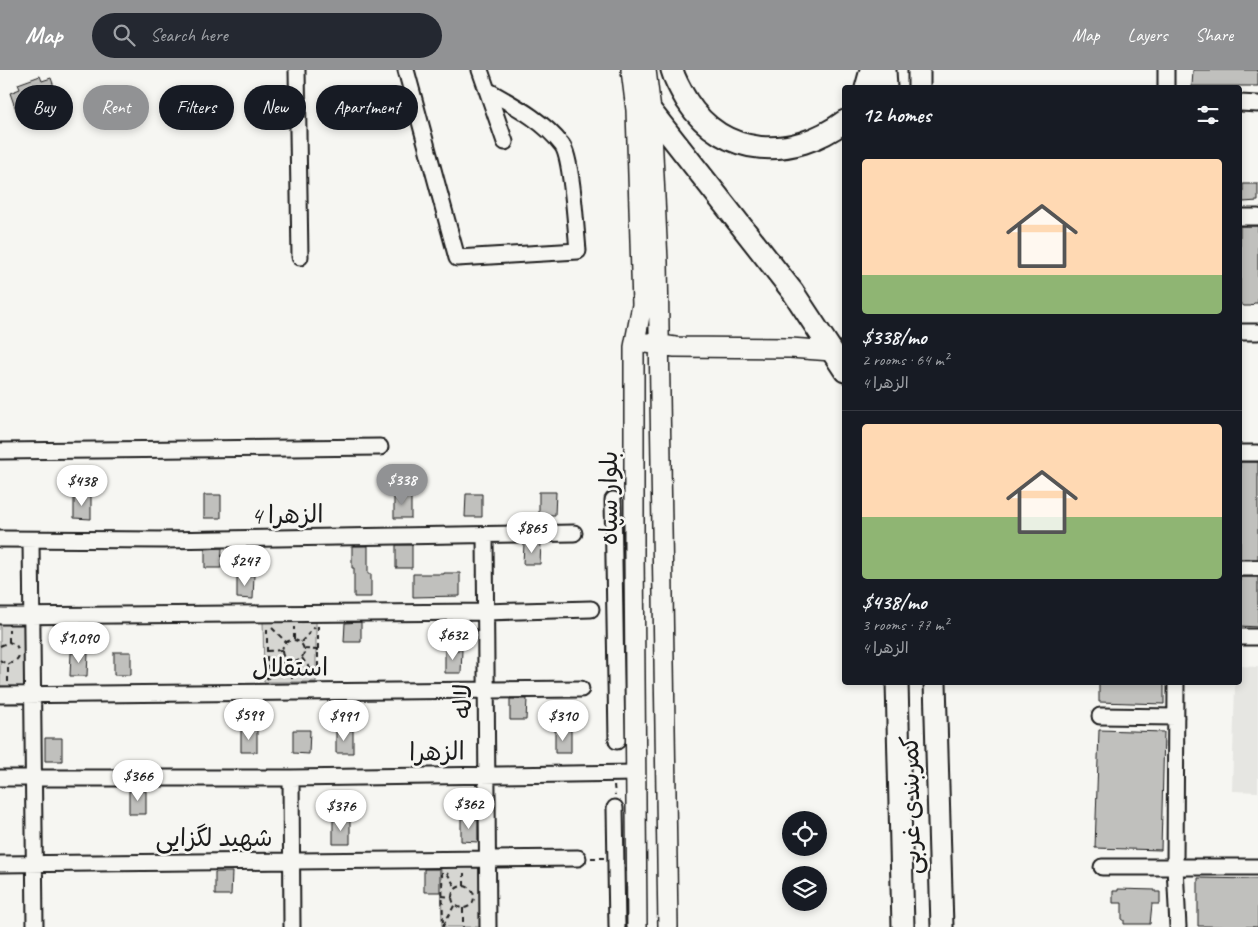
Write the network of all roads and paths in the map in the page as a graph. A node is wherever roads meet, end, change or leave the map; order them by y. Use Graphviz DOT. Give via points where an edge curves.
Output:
graph roads {
  1 [pos="297,70"];
  2 [pos="406,70"];
  3 [pos="480,70"];
  4 [pos="631,70"];
  5 [pos="646,70"];
  6 [pos="672,70"];
  7 [pos="871,70"];
  8 [pos="885,70"];
  9 [pos="918,70"];
  10 [pos="1166,70"];
  11 [pos="867,85"];
  12 [pos="886,85"];
  13 [pos="919,85"];
  14 [pos="1166,85"];
  15 [pos="487,90"];
  16 [pos="645,98"];
  17 [pos="1242,104"];
  18 [pos="1258,104"];
  19 [pos="842,123"];
  20 [pos="505,142"];
  21 [pos="1242,217"];
  22 [pos="1258,217"];
  23 [pos="300,257"];
  24 [pos="1242,332"];
  25 [pos="1258,332"];
  26 [pos="634,340"];
  27 [pos="659,345"];
  28 [pos="832,351"];
  29 [pos="842,367"];
  30 [pos="380,448"];
  31 [pos="0,451"];
  32 [pos="1242,453"];
  33 [pos="1258,453"];
  34 [pos="613,500"];
  35 [pos="574,533"];
  36 [pos="485,536"];
  37 [pos="0,539"];
  38 [pos="32,540"];
  39 [pos="1242,568"];
  40 [pos="1258,568"];
  41 [pos="591,609"];
  42 [pos="485,612"];
  43 [pos="32,616"];
  44 [pos="5,619"];
  45 [pos="294,623"];
  46 [pos="1242,637"];
  47 [pos="1258,637"];
  48 [pos="294,639"];
  49 [pos="9,642"];
  50 [pos="286,642"];
  51 [pos="301,642"];
  52 [pos="0,644"];
  53 [pos="615,645"];
  54 [pos="635,646"];
  55 [pos="304,649"];
  56 [pos="282,650"];
  57 [pos="318,650"];
  58 [pos="267,651"];
  59 [pos="285,658"];
  60 [pos="302,658"];
  61 [pos="0,660"];
  62 [pos="293,662"];
  63 [pos="8,664"];
  64 [pos="292,679"];
  65 [pos="897,685"];
  66 [pos="936,685"];
  67 [pos="1176,685"];
  68 [pos="582,689"];
  69 [pos="4,690"];
  70 [pos="487,690"];
  71 [pos="33,695"];
  72 [pos="1100,716"];
  73 [pos="1176,717"];
  74 [pos="617,741"];
  75 [pos="486,774"];
  76 [pos="636,774"];
  77 [pos="0,778"];
  78 [pos="33,778"];
  79 [pos="291,778"];
  80 [pos="616,808"];
  81 [pos="578,858"];
  82 [pos="488,859"];
  83 [pos="292,862"];
  84 [pos="0,864"];
  85 [pos="35,864"];
  86 [pos="464,867"];
  87 [pos="1102,867"];
  88 [pos="1175,867"];
  89 [pos="1258,867"];
  90 [pos="464,886"];
  91 [pos="456,888"];
  92 [pos="442,896"];
  93 [pos="452,897"];
  94 [pos="455,904"];
  95 [pos="463,908"];
  96 [pos="35,927"];
  97 [pos="292,927"];
  98 [pos="443,927"];
  99 [pos="463,927"];
  100 [pos="488,927"];
  101 [pos="617,927"];
  102 [pos="637,927"];
  103 [pos="668,927"];
  104 [pos="902,927"];
  105 [pos="942,927"];
  106 [pos="1178,927"];
  1 -- 23 [label="street"];
  2 -- 15 [label="street" via="457,258 578,251 570,172 563,146 525,112"];
  3 -- 15 [label="street"];
  4 -- 16 [label="main road, بلوار سپاه"];
  5 -- 16 [label="main road, بلوار سپاه"];
  6 -- 19 [label="highway" via="682,92 712,130 744,146 781,147 803,142"];
  7 -- 11 [label="highway"];
  8 -- 12 [label="highway"];
  9 -- 13 [label="highway"];
  10 -- 14 [label="street"];
  15 -- 20 [label="street"];
  16 -- 26 [label="main road, بلوار سپاه" via="637,130 642,305"];
  16 -- 27 [label="main road, بلوار سپاه" via="658,262"];
  16 -- 28 [label="highway" via="792,292"];
  17 -- 18 [label="street"];
  21 -- 22 [label="street"];
  24 -- 25 [label="street"];
  26 -- 27 [label="main road"];
  26 -- 54 [label="main road, بلوار سپاه"];
  27 -- 28 [label="main road"];
  27 -- 103 [label="main road, بلوار سپاه"];
  28 -- 29 [label="highway"];
  30 -- 31 [label="street"];
  32 -- 33 [label="street"];
  34 -- 53 [label="street"];
  35 -- 36 [label="street, الزهرا 4"];
  36 -- 38 [label="street, الزهرا 4"];
  36 -- 42 [label="street, لاله"];
  37 -- 38 [label="street, الزهرا 4"];
  38 -- 43 [label="street"];
  39 -- 40 [label="street"];
  41 -- 42 [label="street"];
  42 -- 43 [label="street"];
  42 -- 70 [label="street, لاله"];
  43 -- 44 [label="street"];
  43 -- 71 [label="street"];
  44 -- 49 [label="path"];
  45 -- 48 [label="path"];
  46 -- 47 [label="street"];
  48 -- 50 [label="path"];
  48 -- 51 [label="path"];
  49 -- 52 [label="path"];
  49 -- 63 [label="path" via="16,645 19,652 17,660"];
  50 -- 56 [label="path"];
  50 -- 58 [label="path" via="267,623"];
  51 -- 55 [label="path"];
  51 -- 57 [label="path" via="318,623"];
  53 -- 54 [label="street"];
  53 -- 74 [label="street"];
  54 -- 76 [label="main road, بلوار سپاه"];
  55 -- 57 [label="path"];
  55 -- 60 [label="path"];
  56 -- 58 [label="path"];
  56 -- 59 [label="path"];
  57 -- 60 [label="path" via="318,680"];
  58 -- 59 [label="path" via="267,680"];
  59 -- 62 [label="path"];
  60 -- 62 [label="path"];
  61 -- 63 [label="path"];
  62 -- 64 [label="path"];
  63 -- 69 [label="path"];
  65 -- 104 [label="highway, کمربندی غربی"];
  66 -- 105 [label="highway, کمربندی غربی"];
  67 -- 73 [label="street"];
  68 -- 70 [label="street, استقلال"];
  69 -- 71 [label="street, استقلال"];
  70 -- 71 [label="street, استقلال"];
  70 -- 75 [label="street, لاله"];
  71 -- 78 [label="street"];
  72 -- 73 [label="street"];
  73 -- 88 [label="street"];
  75 -- 76 [label="street, الزهرا"];
  75 -- 79 [label="street, الزهرا"];
  75 -- 82 [label="street, لاله"];
  76 -- 102 [label="main road, بلوار سپاه"];
  77 -- 78 [label="street, الزهرا"];
  78 -- 79 [label="street, الزهرا"];
  78 -- 85 [label="street"];
  79 -- 83 [label="street"];
  80 -- 101 [label="street"];
  81 -- 82 [label="street, شهید لگزایی"];
  82 -- 83 [label="street, شهید لگزایی"];
  82 -- 100 [label="street, لاله"];
  83 -- 85 [label="street, شهید لگزایی"];
  83 -- 97 [label="street"];
  84 -- 85 [label="street, شهید لگزایی"];
  85 -- 96 [label="street"];
  86 -- 90 [label="path"];
  87 -- 88 [label="street"];
  88 -- 89 [label="street"];
  88 -- 106 [label="street"];
  90 -- 91 [label="path"];
  90 -- 95 [label="path" via="471,889 474,896 472,904"];
  91 -- 92 [label="path" via="442,867"];
  91 -- 93 [label="path"];
  92 -- 93 [label="path"];
  92 -- 98 [label="path"];
  93 -- 94 [label="path"];
  94 -- 95 [label="path"];
  94 -- 98 [label="path"];
  95 -- 99 [label="path"];
}
